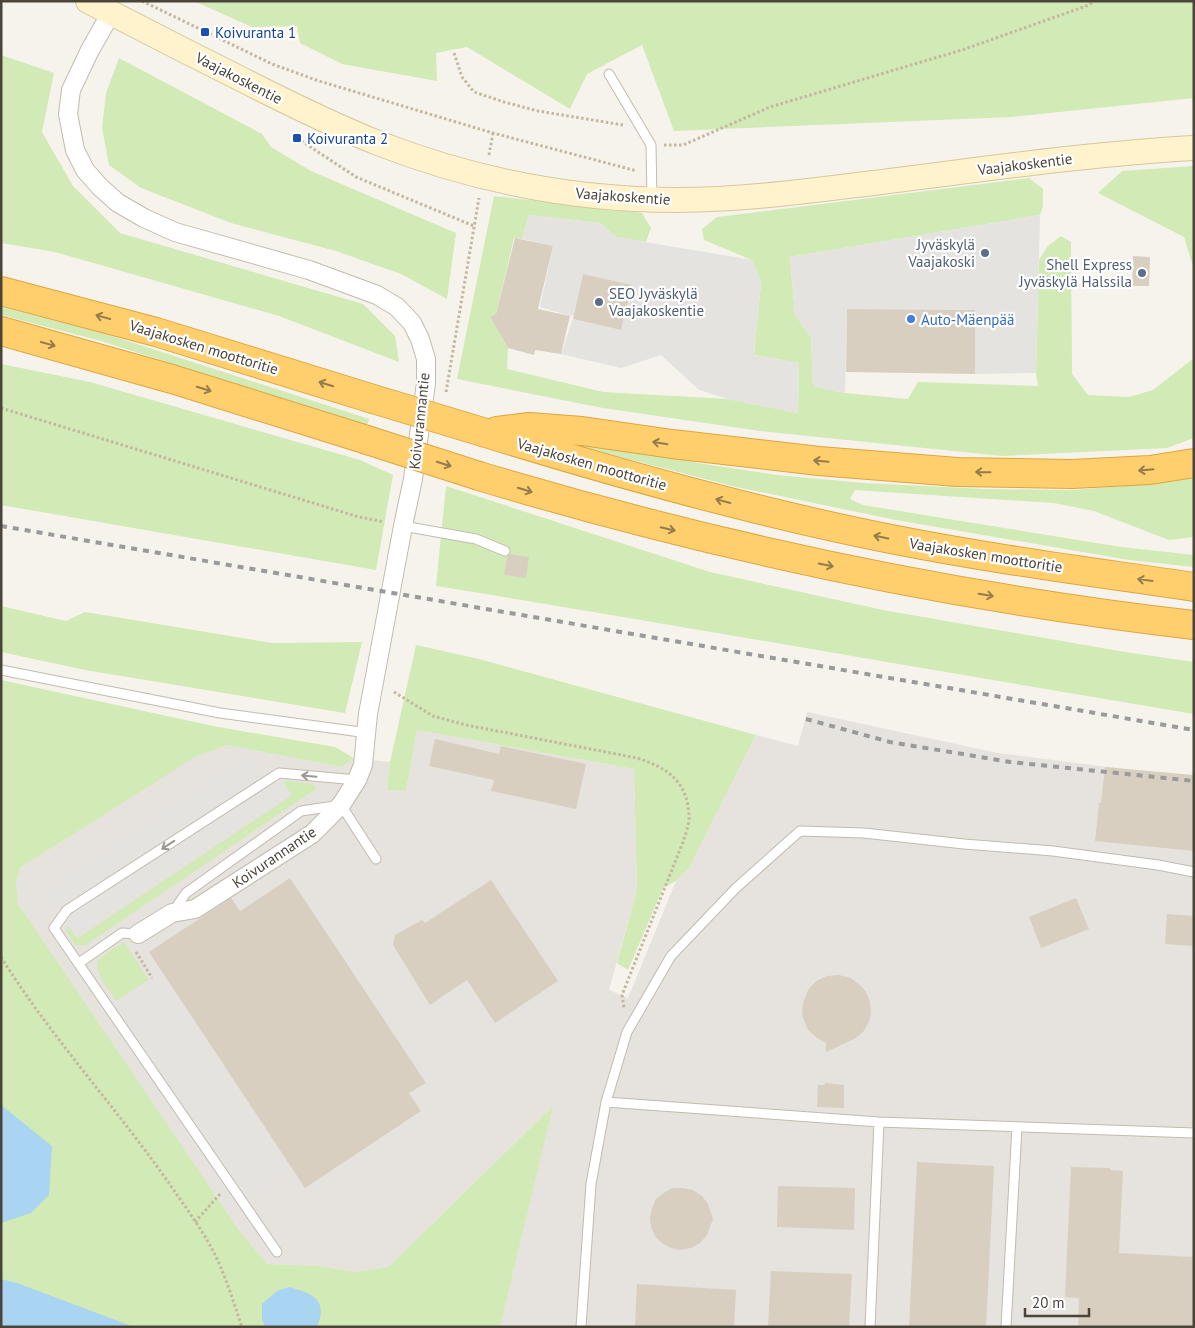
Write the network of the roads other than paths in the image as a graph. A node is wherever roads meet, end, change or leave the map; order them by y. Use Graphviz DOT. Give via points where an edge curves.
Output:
graph roads {
  1 [pos="88,1"];
  2 [pos="113,10"];
  3 [pos="609,74"];
  4 [pos="1194,148"];
  5 [pos="652,200"];
  6 [pos="1,291"];
  7 [pos="1,331"];
  8 [pos="486,433"];
  9 [pos="1194,463"];
  10 [pos="403,526"];
  11 [pos="505,551"];
  12 [pos="1194,587"];
  13 [pos="1186,626"];
  14 [pos="1,670"];
  15 [pos="368,733"];
  16 [pos="357,780"];
  17 [pos="341,805"];
  18 [pos="376,859"];
  19 [pos="1194,872"];
  20 [pos="172,913"];
  21 [pos="138,934"];
  22 [pos="79,962"];
  23 [pos="606,1102"];
  24 [pos="880,1122"];
  25 [pos="1018,1128"];
  26 [pos="1194,1133"];
  27 [pos="277,1252"];
  28 [pos="581,1327"];
  29 [pos="870,1327"];
  30 [pos="1006,1327"];
  1 -- 2 [label="main road, Vaajakoskentie"];
  2 -- 5 [label="main road, Vaajakoskentie" via="305,112 380,144 492,178 539,188"];
  2 -- 10 [label="street, Koivurannantie" via="71,90 68,114 75,150 100,187 118,203 175,232 309,270 377,295 397,307 412,323 426,359 426,383"];
  3 -- 5 [label="lane" via="651,146"];
  4 -- 5 [label="main road, Vaajakoskentie" via="1070,158 814,190 709,199"];
  8 -- 6 [label="highway, Vaajakosken moottoritie, one-way, bridge" via="156,332"];
  7 -- 13 [label="highway, one-way, bridge" via="162,376 479,476 621,517 886,577"];
  9 -- 8 [label="highway, one-way" via="1150,470 1072,474 957,472 819,461 582,431 529,427"];
  12 -- 8 [label="highway, Vaajakosken moottoritie, one-way" via="883,537 754,509"];
  10 -- 11 [label="lane" via="476,539"];
  10 -- 15 [label="street, Koivurannantie" via="368,714"];
  14 -- 15 [label="lane" via="220,713"];
  15 -- 16 [label="street, Koivurannantie" via="364,765"];
  16 -- 17 [label="street, Koivurannantie"];
  16 -- 22 [label="lane, one-way" via="279,773 67,910 54,928"];
  17 -- 18 [label="lane"];
  17 -- 20 [label="street, Koivurannantie" via="312,834 195,909"];
  17 -- 20 [label="lane" via="301,811 186,893"];
  19 -- 23 [label="lane" via="1054,851 864,833 800,831 736,888 671,956 627,1032"];
  20 -- 21 [label="street, Koivurannantie"];
  21 -- 22 [label="lane" via="122,933"];
  22 -- 27 [label="lane"];
  23 -- 24 [label="lane"];
  23 -- 28 [label="lane" via="591,1184"];
  24 -- 25 [label="lane"];
  24 -- 29 [label="lane"];
  25 -- 26 [label="lane"];
  25 -- 30 [label="lane"];
}
